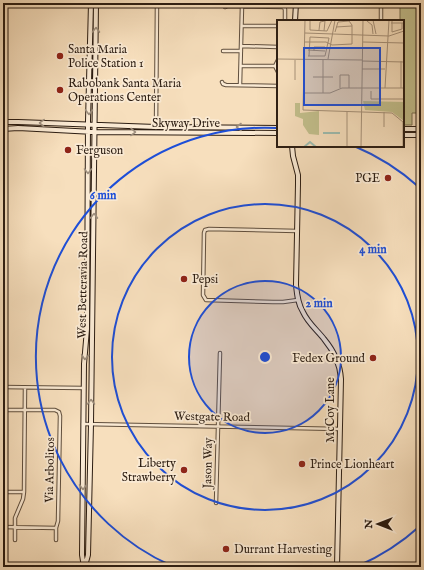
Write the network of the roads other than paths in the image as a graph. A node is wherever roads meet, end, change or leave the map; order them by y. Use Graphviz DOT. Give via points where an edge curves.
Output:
graph roads {
  1 [pos="91,3"];
  2 [pos="96,3"];
  3 [pos="157,3"];
  4 [pos="296,3"];
  5 [pos="381,3"];
  6 [pos="242,6"];
  7 [pos="225,7"];
  8 [pos="285,20"];
  9 [pos="295,20"];
  10 [pos="381,20"];
  11 [pos="242,26"];
  12 [pos="277,26"];
  13 [pos="241,46"];
  14 [pos="277,47"];
  15 [pos="223,50"];
  16 [pos="241,51"];
  17 [pos="277,62"];
  18 [pos="241,66"];
  19 [pos="275,66"];
  20 [pos="277,70"];
  21 [pos="222,82"];
  22 [pos="240,85"];
  23 [pos="277,86"];
  24 [pos="3,122"];
  25 [pos="88,125"];
  26 [pos="94,125"];
  27 [pos="156,127"];
  28 [pos="277,128"];
  29 [pos="3,129"];
  30 [pos="404,129"];
  31 [pos="421,129"];
  32 [pos="88,132"];
  33 [pos="94,132"];
  34 [pos="156,133"];
  35 [pos="277,133"];
  36 [pos="404,135"];
  37 [pos="421,135"];
  38 [pos="292,147"];
  39 [pos="298,231"];
  40 [pos="298,300"];
  41 [pos="220,353"];
  42 [pos="3,388"];
  43 [pos="25,388"];
  44 [pos="84,388"];
  45 [pos="3,410"];
  46 [pos="25,410"];
  47 [pos="84,424"];
  48 [pos="91,424"];
  49 [pos="218,426"];
  50 [pos="340,429"];
  51 [pos="3,492"];
  52 [pos="24,492"];
  53 [pos="216,503"];
  54 [pos="3,527"];
  55 [pos="15,528"];
  56 [pos="56,528"];
  57 [pos="15,540"];
  58 [pos="56,540"];
  59 [pos="3,565"];
  60 [pos="84,567"];
  61 [pos="123,567"];
  62 [pos="337,567"];
  1 -- 25 [label="street, West Betteravia Road, one-way"];
  26 -- 2 [label="street, West Betteravia Road, one-way"];
  3 -- 27 [label="street"];
  4 -- 9 [label="street"];
  5 -- 10 [label="street"];
  6 -- 7 [label="street"];
  6 -- 8 [label="street" via="284,8"];
  6 -- 11 [label="street"];
  11 -- 12 [label="street"];
  11 -- 13 [label="street"];
  13 -- 14 [label="street"];
  13 -- 16 [label="street"];
  15 -- 16 [label="street"];
  16 -- 18 [label="street"];
  17 -- 19 [label="street"];
  18 -- 19 [label="street"];
  18 -- 22 [label="street"];
  19 -- 20 [label="street"];
  21 -- 22 [label="street" via="224,85"];
  22 -- 23 [label="street"];
  25 -- 24 [label="street, Skyway Drive, one-way"];
  25 -- 26 [label="street, Skyway Drive"];
  25 -- 32 [label="street, West Betteravia Road"];
  26 -- 27 [label="street, Skyway Drive"];
  26 -- 33 [label="street, West Betteravia Road"];
  28 -- 27 [label="street, Skyway Drive, one-way"];
  27 -- 34 [label="street"];
  29 -- 32 [label="street, Skyway Drive"];
  30 -- 31 [label="street"];
  32 -- 33 [label="street, Skyway Drive"];
  32 -- 44 [label="street, West Betteravia Road, one-way" via="87,329"];
  33 -- 34 [label="street, Skyway Drive, one-way"];
  48 -- 33 [label="street, West Betteravia Road, one-way"];
  34 -- 35 [label="street, Skyway Drive"];
  36 -- 37 [label="street"];
  38 -- 39 [label="street, McCoy Lane" via="298,175"];
  39 -- 40 [label="street, McCoy Lane"];
  39 -- 40 [label="street" via="205,230 203,296 206,300 250,302"];
  40 -- 50 [label="street, McCoy Lane" via="308,321 331,348 339,363"];
  41 -- 49 [label="street, Jason Way"];
  42 -- 43 [label="street"];
  43 -- 44 [label="street"];
  43 -- 46 [label="street"];
  44 -- 47 [label="street, West Betteravia Road"];
  45 -- 46 [label="street"];
  46 -- 52 [label="street"];
  46 -- 56 [label="street, Via Arbolitos" via="56,410 60,416"];
  47 -- 48 [label="street, Westgate Road"];
  47 -- 60 [label="street, West Betteravia Road, one-way"];
  48 -- 49 [label="street, Westgate Road"];
  48 -- 60 [label="street, West Betteravia Road" via="88,555"];
  49 -- 50 [label="street, Westgate Road"];
  49 -- 53 [label="street, Jason Way"];
  50 -- 62 [label="street, McCoy Lane"];
  51 -- 52 [label="street"];
  52 -- 55 [label="street" via="15,518"];
  54 -- 55 [label="street"];
  55 -- 56 [label="street"];
  55 -- 57 [label="street"];
  56 -- 58 [label="street, Via Arbolitos"];
  59 -- 60 [label="street"];
  60 -- 61 [label="street"];
}
